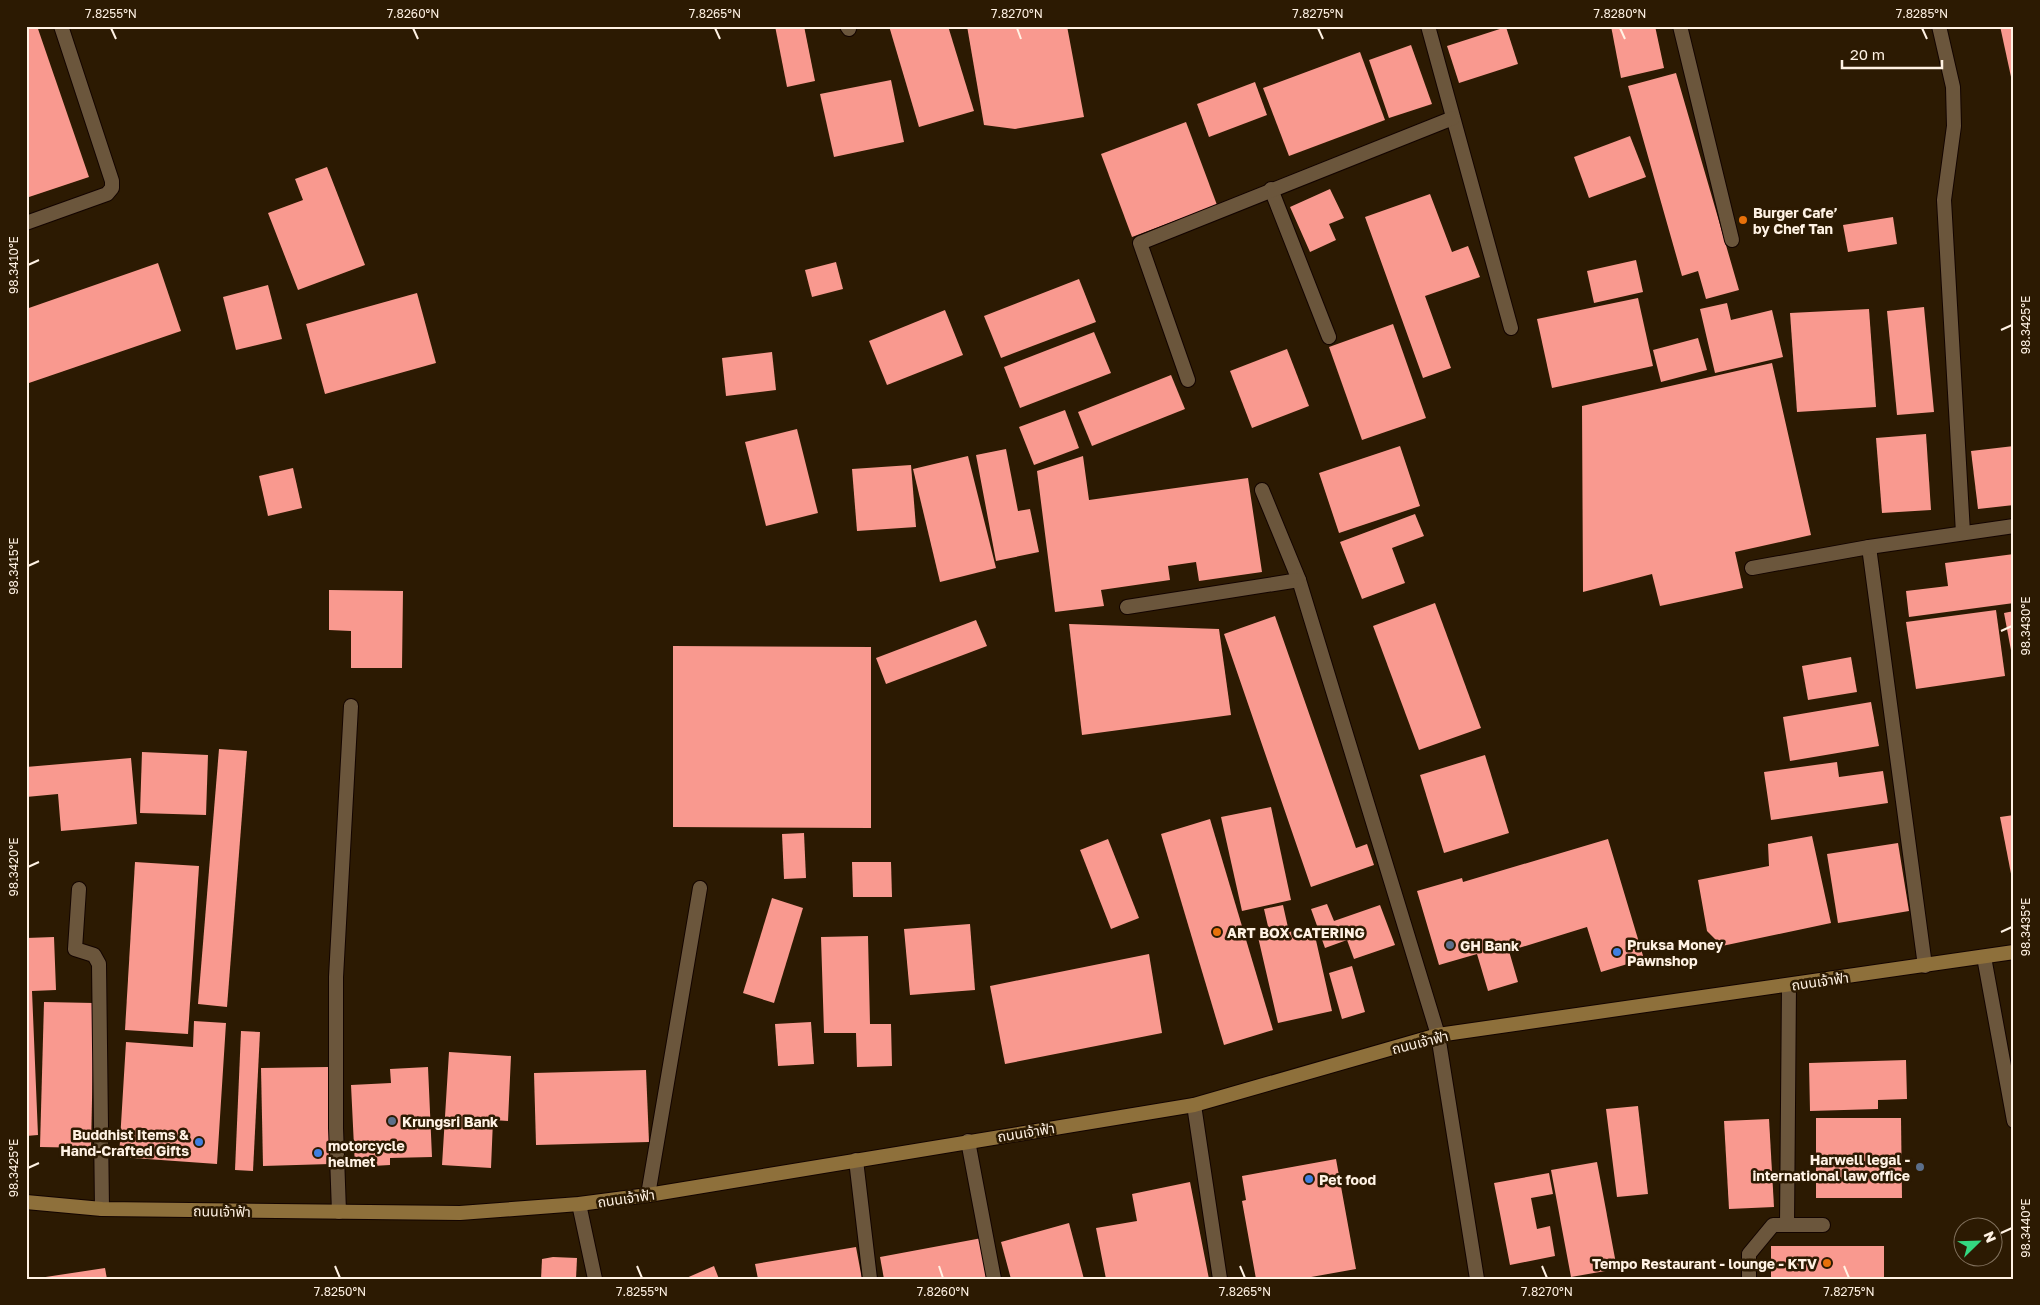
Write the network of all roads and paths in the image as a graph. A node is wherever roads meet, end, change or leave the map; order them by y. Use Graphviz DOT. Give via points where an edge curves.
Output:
graph roads {
  1 [pos="61,26"];
  2 [pos="1428,26"];
  3 [pos="1680,26"];
  4 [pos="1939,26"];
  5 [pos="1453,118"];
  6 [pos="1271,190"];
  7 [pos="26,222"];
  8 [pos="1732,240"];
  9 [pos="1511,328"];
  10 [pos="1329,337"];
  11 [pos="1188,380"];
  12 [pos="1262,490"];
  13 [pos="2014,526"];
  14 [pos="1963,533"];
  15 [pos="1869,547"];
  16 [pos="1752,568"];
  17 [pos="1299,580"];
  18 [pos="1127,607"];
  19 [pos="351,706"];
  20 [pos="700,888"];
  21 [pos="79,889"];
  22 [pos="2014,952"];
  23 [pos="1984,957"];
  24 [pos="1925,966"];
  25 [pos="1789,985"];
  26 [pos="1438,1035"];
  27 [pos="1194,1105"];
  28 [pos="2014,1121"];
  29 [pos="968,1141"];
  30 [pos="856,1160"];
  31 [pos="648,1195"];
  32 [pos="26,1202"];
  33 [pos="578,1204"];
  34 [pos="102,1209"];
  35 [pos="339,1212"];
  36 [pos="1787,1225"];
  37 [pos="1823,1225"];
  38 [pos="595,1279"];
  39 [pos="870,1279"];
  40 [pos="994,1279"];
  41 [pos="1220,1279"];
  42 [pos="1476,1279"];
  43 [pos="1749,1279"];
  1 -- 7 [label="street" via="112,188 107,194"];
  2 -- 5 [label="street"];
  3 -- 8 [label="street"];
  4 -- 14 [label="street" via="1953,87 1954,126 1944,200"];
  5 -- 6 [label="street"];
  5 -- 9 [label="street"];
  6 -- 10 [label="street"];
  6 -- 11 [label="street" via="1140,243"];
  12 -- 17 [label="street"];
  13 -- 14 [label="street"];
  14 -- 15 [label="street"];
  15 -- 16 [label="street"];
  15 -- 24 [label="street"];
  17 -- 18 [label="street"];
  17 -- 26 [label="street"];
  19 -- 35 [label="street" via="336,977"];
  20 -- 31 [label="street"];
  21 -- 34 [label="street" via="75,949 94,955 99,964"];
  22 -- 23 [label="main road, ถนนเจ้าฟ้า"];
  23 -- 24 [label="main road, ถนนเจ้าฟ้า"];
  23 -- 28 [label="street"];
  24 -- 25 [label="main road, ถนนเจ้าฟ้า"];
  25 -- 26 [label="main road, ถนนเจ้าฟ้า"];
  25 -- 36 [label="street"];
  26 -- 27 [label="main road, ถนนเจ้าฟ้า"];
  26 -- 42 [label="street"];
  27 -- 29 [label="main road, ถนนเจ้าฟ้า"];
  27 -- 41 [label="street"];
  29 -- 30 [label="main road, ถนนเจ้าฟ้า"];
  29 -- 40 [label="street"];
  30 -- 31 [label="main road, ถนนเจ้าฟ้า"];
  30 -- 39 [label="street"];
  31 -- 33 [label="main road, ถนนเจ้าฟ้า"];
  32 -- 34 [label="main road, ถนนเจ้าฟ้า"];
  33 -- 35 [label="main road, ถนนเจ้าฟ้า" via="460,1213"];
  33 -- 38 [label="street"];
  34 -- 35 [label="main road, ถนนเจ้าฟ้า"];
  36 -- 37 [label="street"];
  36 -- 43 [label="street" via="1773,1225 1749,1254"];
}
